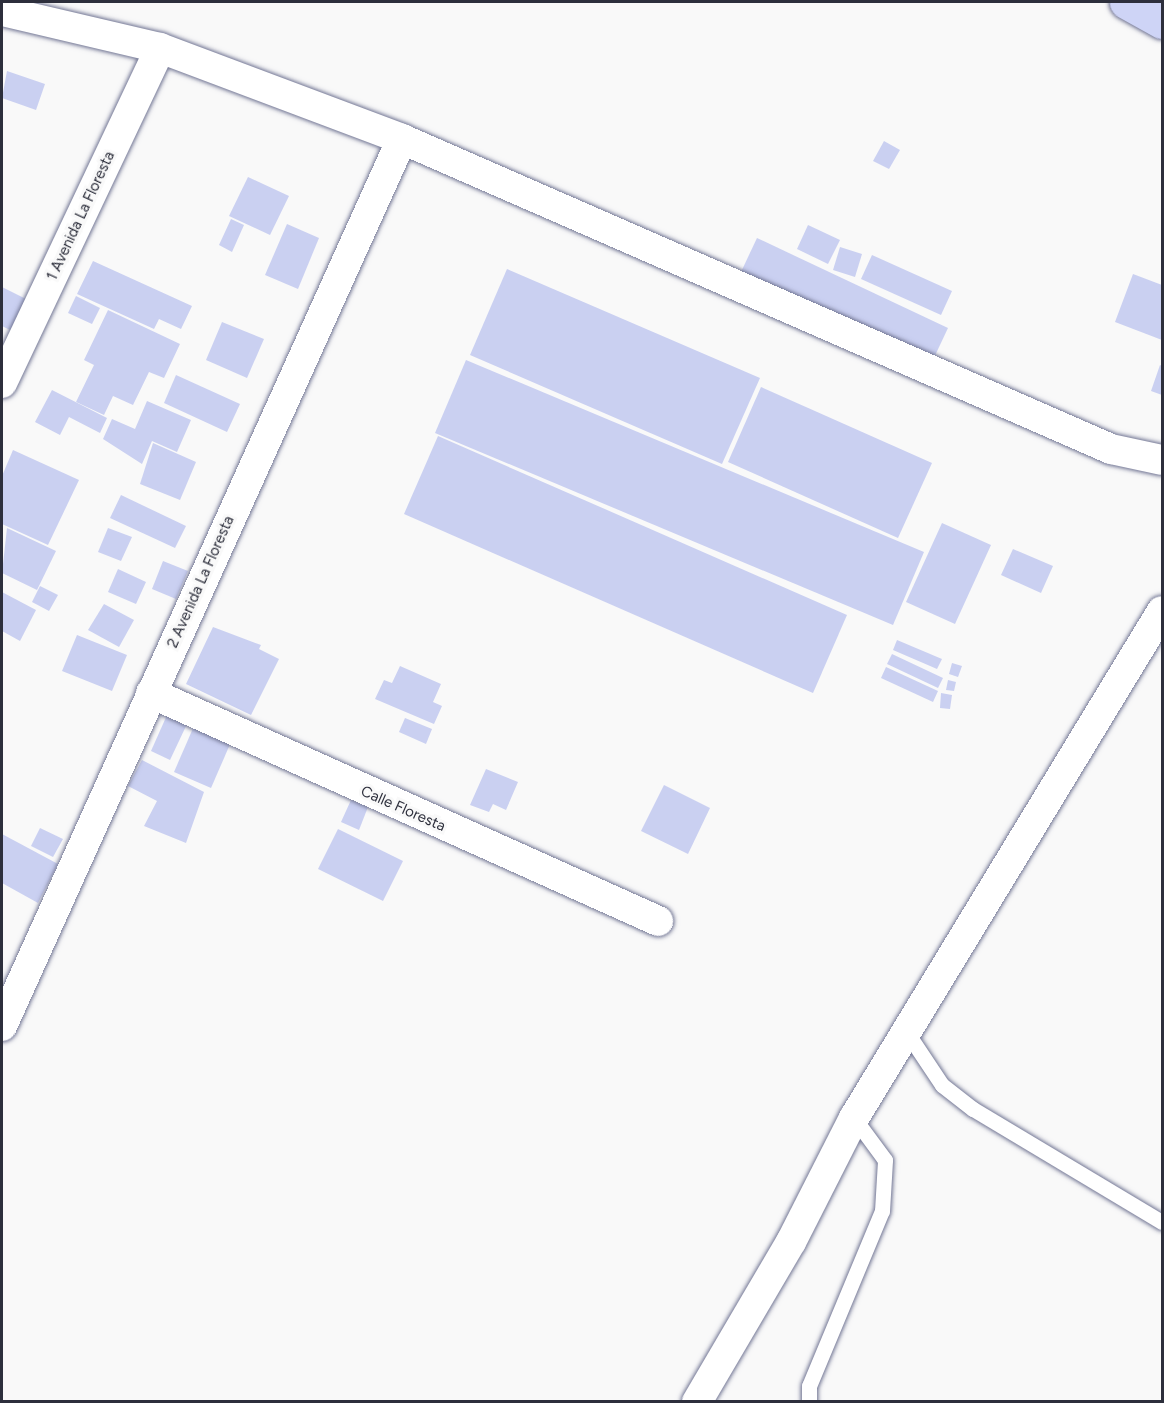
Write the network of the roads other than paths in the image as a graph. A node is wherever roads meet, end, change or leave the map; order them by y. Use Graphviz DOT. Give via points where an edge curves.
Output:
graph roads {
  1 [pos="2,11"];
  2 [pos="160,48"];
  3 [pos="402,139"];
  4 [pos="2,383"];
  5 [pos="1162,460"];
  6 [pos="1162,611"];
  7 [pos="151,693"];
  8 [pos="658,921"];
  9 [pos="2,1026"];
  10 [pos="906,1031"];
  11 [pos="854,1118"];
  12 [pos="1162,1222"];
  13 [pos="697,1401"];
  14 [pos="808,1401"];
  1 -- 2 [label="street"];
  2 -- 3 [label="street"];
  2 -- 4 [label="street, 1 Avenida La Floresta"];
  3 -- 5 [label="street" via="1111,449"];
  3 -- 7 [label="street, 2 Avenida La Floresta"];
  6 -- 10 [label="street"];
  7 -- 8 [label="street, Calle Floresta"];
  7 -- 9 [label="street, 2 Avenida La Floresta"];
  10 -- 11 [label="street"];
  10 -- 12 [label="lane" via="942,1085 973,1109"];
  11 -- 13 [label="street" via="791,1242"];
  11 -- 14 [label="lane" via="885,1160 882,1211 808,1386"];
}
